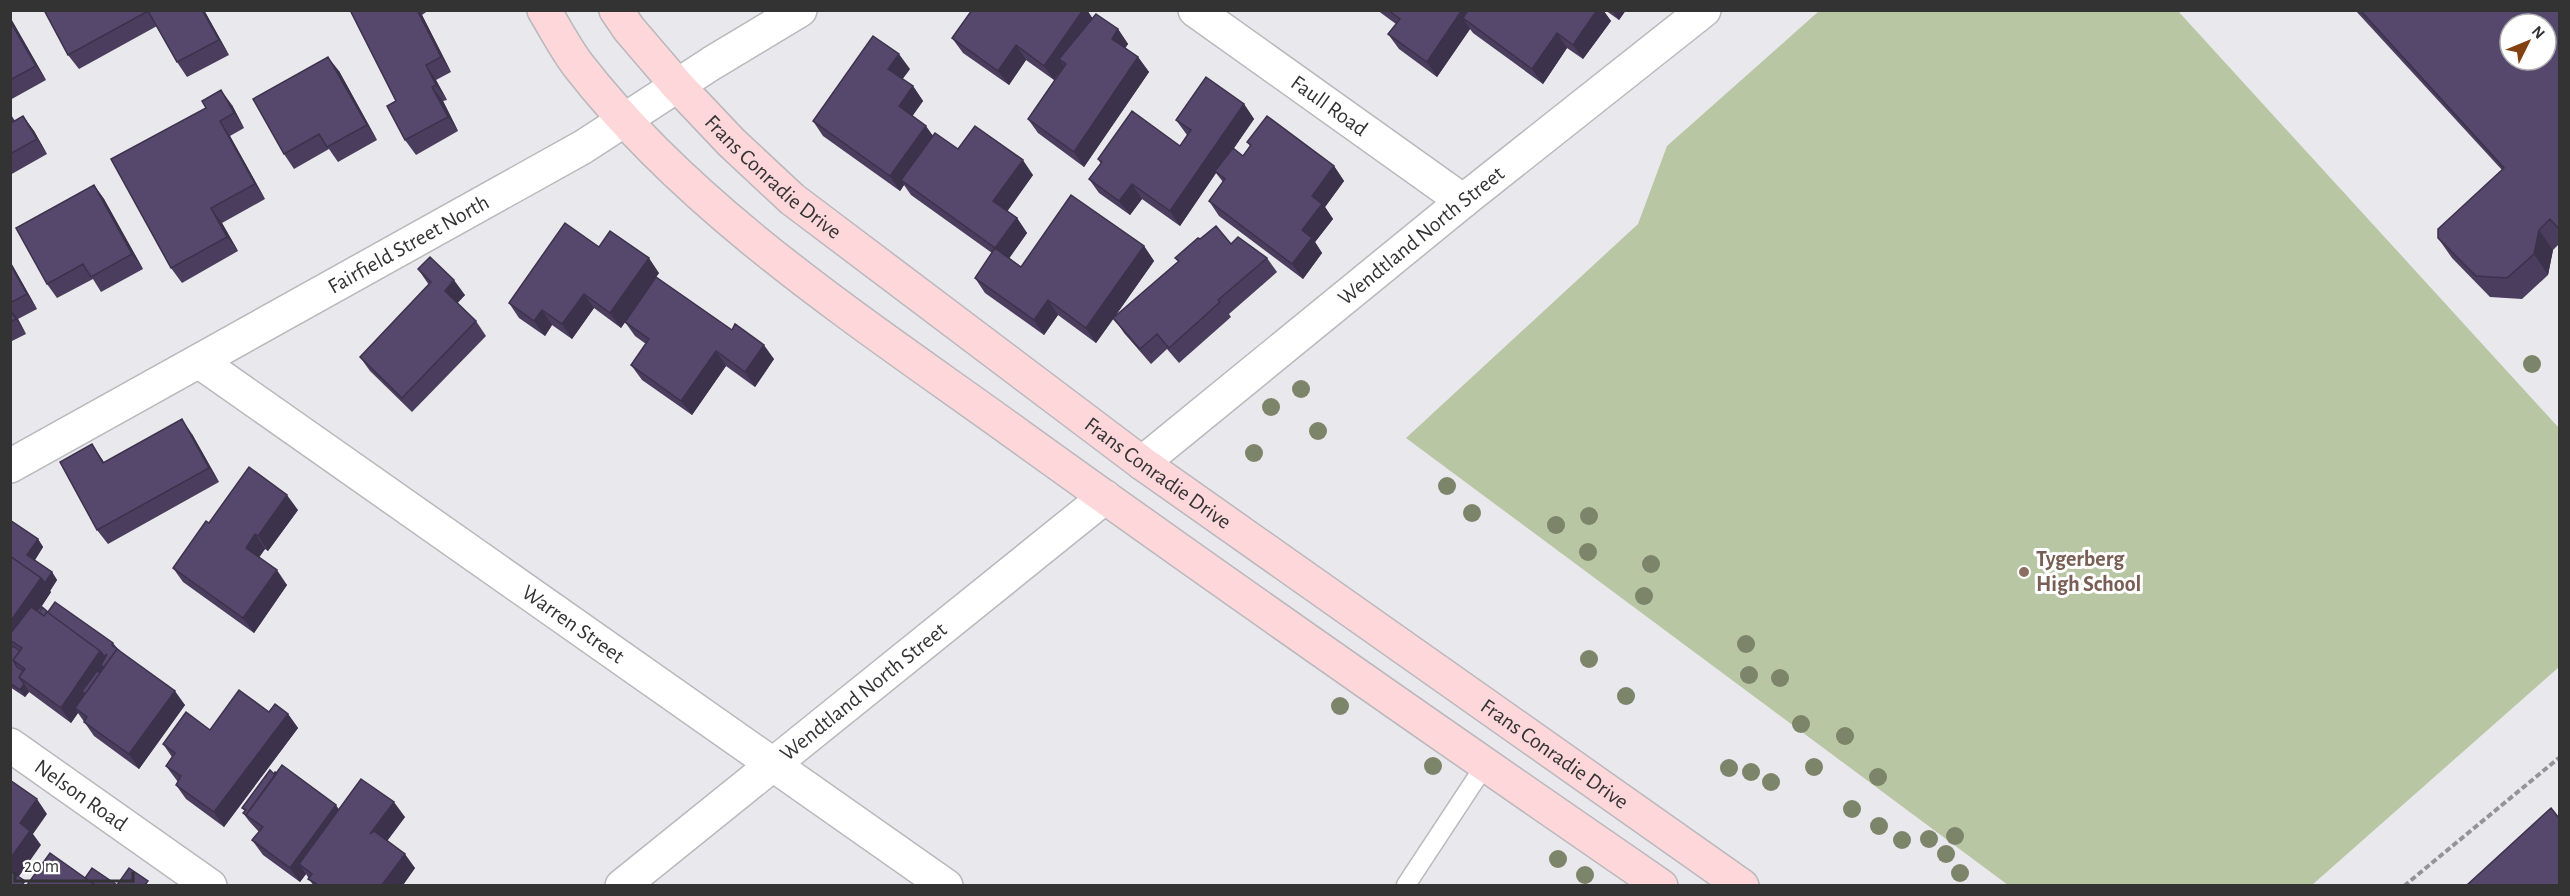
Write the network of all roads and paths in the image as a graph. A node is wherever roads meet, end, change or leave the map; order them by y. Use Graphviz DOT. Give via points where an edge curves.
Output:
graph roads {
  1 [pos="543,10"];
  2 [pos="616,10"];
  3 [pos="800,10"];
  4 [pos="1195,10"];
  5 [pos="1704,10"];
  6 [pos="677,85"];
  7 [pos="626,120"];
  8 [pos="1463,201"];
  9 [pos="200,362"];
  10 [pos="1142,464"];
  11 [pos="10,466"];
  12 [pos="1105,497"];
  13 [pos="10,745"];
  14 [pos="2559,758"];
  15 [pos="773,764"];
  16 [pos="1485,765"];
  17 [pos="210,885"];
  18 [pos="622,885"];
  19 [pos="946,885"];
  20 [pos="1406,885"];
  21 [pos="1661,885"];
  22 [pos="1742,885"];
  23 [pos="2404,885"];
  1 -- 7 [label="main road" via="577,63"];
  2 -- 6 [label="main road, Frans Conradie Drive"];
  3 -- 6 [label="street, Fairfield Street North"];
  4 -- 8 [label="street, Faull Road"];
  5 -- 8 [label="street, Wendtland North Street"];
  6 -- 7 [label="street, Fairfield Street North"];
  6 -- 10 [label="main road, Frans Conradie Drive" via="792,199"];
  7 -- 9 [label="street, Fairfield Street North"];
  7 -- 12 [label="main road" via="678,176 810,284"];
  8 -- 10 [label="street, Wendtland North Street"];
  9 -- 11 [label="street, Fairfield Street North"];
  9 -- 15 [label="street, Warren Street"];
  10 -- 22 [label="main road, Frans Conradie Drive"];
  12 -- 15 [label="street, Wendtland North Street"];
  12 -- 16 [label="main road"];
  13 -- 17 [label="street, Nelson Road"];
  14 -- 23 [label="path"];
  15 -- 18 [label="street, Wendtland North Street"];
  15 -- 19 [label="street, Warren Street"];
  16 -- 20 [label="lane"];
  16 -- 21 [label="main road"];
}
